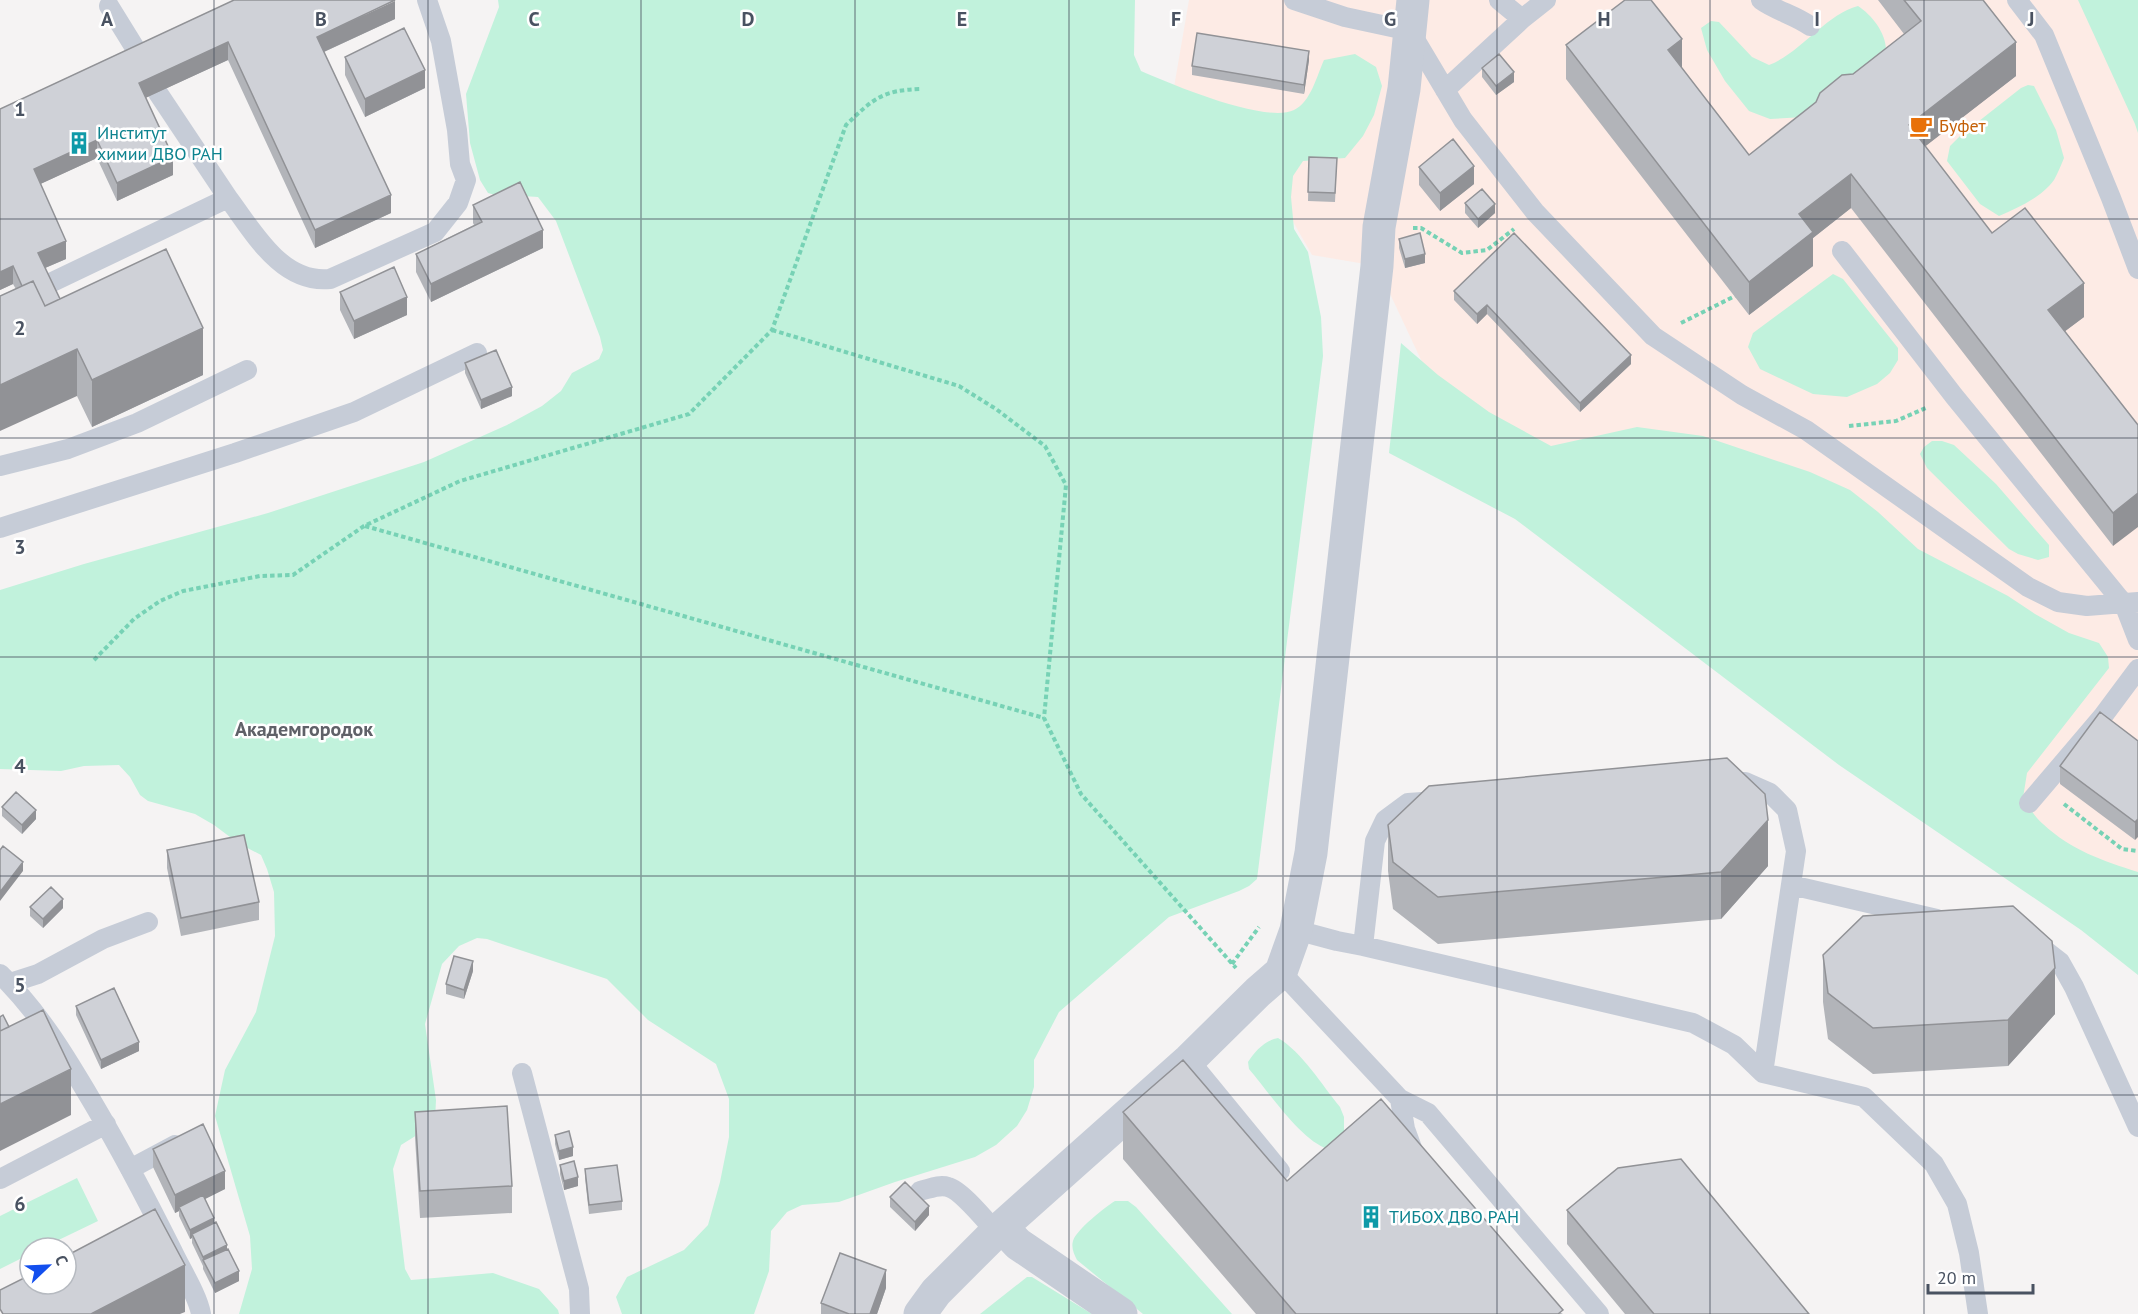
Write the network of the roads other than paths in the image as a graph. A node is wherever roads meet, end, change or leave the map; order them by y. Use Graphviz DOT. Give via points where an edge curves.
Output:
graph roads {
  1 [pos="427,0"];
  2 [pos="1294,0"];
  3 [pos="1499,0"];
  4 [pos="1546,0"];
  5 [pos="1761,0"];
  6 [pos="2017,0"];
  7 [pos="109,6"];
  8 [pos="1412,16"];
  9 [pos="1522,19"];
  10 [pos="1810,26"];
  11 [pos="143,61"];
  12 [pos="1445,90"];
  13 [pos="158,93"];
  14 [pos="228,198"];
  15 [pos="1842,250"];
  16 [pos="2138,269"];
  17 [pos="0,307"];
  18 [pos="477,353"];
  19 [pos="247,370"];
  20 [pos="0,466"];
  21 [pos="0,528"];
  22 [pos="2131,603"];
  23 [pos="2138,639"];
  24 [pos="2138,669"];
  25 [pos="2103,716"];
  26 [pos="2121,729"];
  27 [pos="1710,784"];
  28 [pos="1455,800"];
  29 [pos="2030,803"];
  30 [pos="1791,885"];
  31 [pos="148,922"];
  32 [pos="1953,923"];
  33 [pos="1296,930"];
  34 [pos="2011,936"];
  35 [pos="1363,946"];
  36 [pos="5,979"];
  37 [pos="1269,982"];
  38 [pos="1190,1060"];
  39 [pos="522,1073"];
  40 [pos="1763,1073"];
  41 [pos="1400,1099"];
  42 [pos="105,1124"];
  43 [pos="2138,1127"];
  44 [pos="175,1145"];
  45 [pos="1422,1164"];
  46 [pos="130,1169"];
  47 [pos="1280,1171"];
  48 [pos="0,1179"];
  49 [pos="920,1191"];
  50 [pos="999,1229"];
  51 [pos="201,1314"];
  52 [pos="580,1314"];
  53 [pos="920,1314"];
  54 [pos="1121,1314"];
  55 [pos="1599,1314"];
  56 [pos="1978,1314"];
  1 -- 14 [label="lane" via="441,41 460,164 466,180 458,203 435,232 330,279 317,281 283,265 270,254"];
  2 -- 8 [label="lane" via="1345,17"];
  3 -- 9 [label="lane"];
  4 -- 9 [label="lane"];
  5 -- 10 [label="lane"];
  6 -- 16 [label="lane" via="2044,35"];
  7 -- 11 [label="lane"];
  8 -- 12 [label="lane"];
  8 -- 33 [label="street" via="1404,88 1379,227 1311,853"];
  9 -- 12 [label="lane"];
  12 -- 22 [label="lane" via="1462,120 1535,212 1653,336 1806,430 2028,587 2058,602 2087,606"];
  13 -- 14 [label="lane"];
  14 -- 17 [label="lane"];
  15 -- 22 [label="lane" via="1954,396"];
  18 -- 21 [label="lane" via="354,412"];
  19 -- 20 [label="lane" via="137,423 68,449"];
  22 -- 23 [label="lane"];
  24 -- 25 [label="lane"];
  25 -- 26 [label="lane"];
  25 -- 29 [label="lane"];
  27 -- 30 [label="lane" via="1745,782 1770,793 1787,810 1796,851"];
  28 -- 35 [label="lane" via="1408,803 1385,820 1375,841"];
  30 -- 32 [label="lane"];
  30 -- 40 [label="lane"];
  31 -- 36 [label="lane" via="103,939 38,974"];
  33 -- 35 [label="lane"];
  33 -- 37 [label="street"];
  34 -- 43 [label="lane" via="2034,941 2060,962"];
  35 -- 40 [label="lane" via="1693,1023 1734,1045"];
  36 -- 42 [label="lane" via="41,1019"];
  37 -- 38 [label="street"];
  37 -- 41 [label="lane"];
  38 -- 47 [label="lane"];
  38 -- 50 [label="street"];
  39 -- 52 [label="lane" via="579,1289"];
  40 -- 56 [label="lane" via="1864,1097 1934,1164 1956,1204 1969,1253"];
  41 -- 45 [label="lane" via="1405,1128"];
  41 -- 55 [label="lane" via="1428,1113"];
  42 -- 46 [label="lane"];
  42 -- 48 [label="lane"];
  44 -- 46 [label="lane"];
  46 -- 51 [label="lane"];
  49 -- 50 [label="lane" via="949,1186"];
  50 -- 53 [label="street" via="936,1292"];
  50 -- 54 [label="street"];
}
